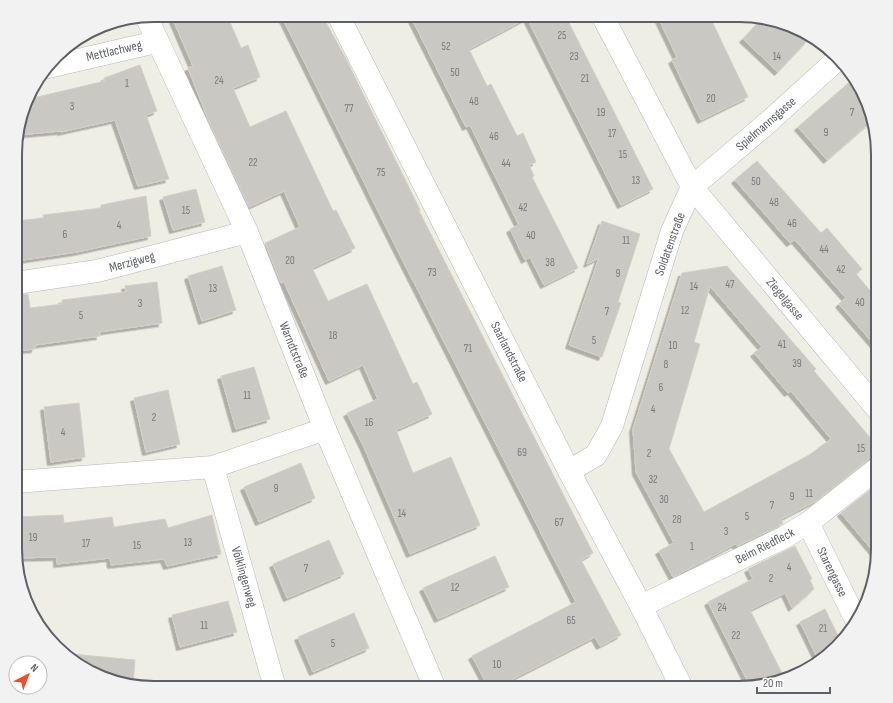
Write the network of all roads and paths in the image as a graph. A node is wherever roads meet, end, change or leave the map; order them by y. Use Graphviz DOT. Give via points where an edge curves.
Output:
graph roads {
  1 [pos="148,22"];
  2 [pos="342,22"];
  3 [pos="606,22"];
  4 [pos="156,42"];
  5 [pos="834,63"];
  6 [pos="57,65"];
  7 [pos="692,187"];
  8 [pos="247,232"];
  9 [pos="22,282"];
  10 [pos="871,402"];
  11 [pos="325,429"];
  12 [pos="213,467"];
  13 [pos="569,471"];
  14 [pos="871,474"];
  15 [pos="22,482"];
  16 [pos="808,523"];
  17 [pos="641,606"];
  18 [pos="853,614"];
  19 [pos="273,681"];
  20 [pos="432,681"];
  21 [pos="678,681"];
  1 -- 4 [label="street, Warndtstraße"];
  2 -- 13 [label="street, Saarlandstraße"];
  3 -- 7 [label="street"];
  4 -- 6 [label="street, Mettlachweg"];
  4 -- 8 [label="street, Warndtstraße"];
  5 -- 7 [label="street, Spielmannsgasse"];
  7 -- 10 [label="street, Ziegelgasse"];
  7 -- 13 [label="street, Soldatenstraße" via="672,231 612,426 596,455"];
  8 -- 9 [label="street, Merzigweg" via="97,271"];
  8 -- 11 [label="street, Warndtstraße"];
  11 -- 12 [label="street"];
  11 -- 20 [label="street, Warndtstraße"];
  12 -- 15 [label="street"];
  12 -- 19 [label="street, Völklingenweg"];
  13 -- 17 [label="street, Saarlandstraße"];
  14 -- 16 [label="street, Beim Riedfleck"];
  16 -- 17 [label="street, Beim Riedfleck" via="783,538"];
  16 -- 18 [label="street, Starengasse"];
  17 -- 21 [label="street, Saarlandstraße"];
}
